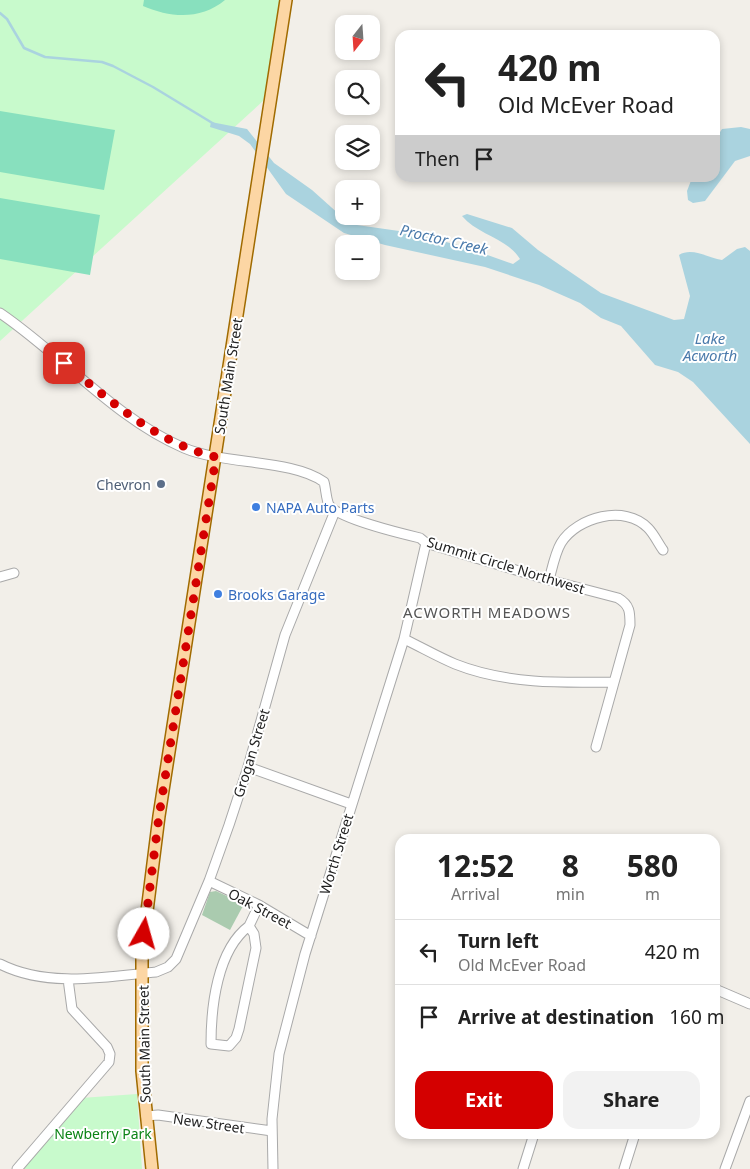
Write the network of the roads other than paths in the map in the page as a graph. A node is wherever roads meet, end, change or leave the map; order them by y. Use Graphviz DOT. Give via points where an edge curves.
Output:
graph roads {
  1 [pos="286,0"];
  2 [pos="0,313"];
  3 [pos="216,457"];
  4 [pos="335,511"];
  5 [pos="426,542"];
  6 [pos="663,550"];
  7 [pos="14,573"];
  8 [pos="0,577"];
  9 [pos="549,580"];
  10 [pos="404,639"];
  11 [pos="614,682"];
  12 [pos="596,747"];
  13 [pos="248,767"];
  14 [pos="351,804"];
  15 [pos="209,881"];
  16 [pos="259,905"];
  17 [pos="248,926"];
  18 [pos="311,936"];
  19 [pos="0,964"];
  20 [pos="142,974"];
  21 [pos="68,979"];
  22 [pos="720,991"];
  23 [pos="750,1004"];
  24 [pos="750,1101"];
  25 [pos="146,1116"];
  26 [pos="272,1131"];
  27 [pos="532,1139"];
  28 [pos="633,1139"];
  29 [pos="17,1169"];
  30 [pos="152,1169"];
  31 [pos="272,1169"];
  32 [pos="523,1169"];
  33 [pos="624,1169"];
  34 [pos="726,1169"];
  1 -- 3 [label="main road, South Main Street"];
  2 -- 3 [label="street" via="153,431 184,448"];
  3 -- 4 [label="street" via="316,476 324,484 329,504"];
  3 -- 20 [label="main road, South Main Street" via="152,869"];
  4 -- 5 [label="street, Summit Circle Northwest"];
  4 -- 13 [label="street, Grogan Street" via="286,635"];
  5 -- 9 [label="street, Summit Circle Northwest"];
  5 -- 10 [label="street, Worth Street"];
  6 -- 9 [label="street" via="648,528 634,518 612,516 592,519 572,530 560,544"];
  7 -- 8 [label="street"];
  9 -- 11 [label="street, Summit Circle Northwest" via="618,598 628,604 630,625"];
  10 -- 11 [label="street" via="456,664 508,678 558,684"];
  10 -- 14 [label="street, Worth Street"];
  11 -- 12 [label="street, Summit Circle Northwest"];
  13 -- 14 [label="street"];
  13 -- 15 [label="street, Grogan Street"];
  14 -- 18 [label="street, Worth Street"];
  15 -- 16 [label="street, Oak Street"];
  15 -- 20 [label="street, Grogan Street" via="176,959 162,970"];
  16 -- 17 [label="street"];
  16 -- 18 [label="street, Oak Street"];
  17 -- 17 [label="street" via="234,941 217,983 211,1016 211,1044 229,1046 236,1038 256,948 254,934"];
  18 -- 26 [label="street, Worth Street" via="279,1054"];
  19 -- 21 [label="street, Grogan Street" via="27,974"];
  20 -- 21 [label="street, Grogan Street"];
  20 -- 25 [label="main road, South Main Street"];
  21 -- 29 [label="street" via="72,1009 107,1047 109,1062"];
  22 -- 23 [label="street"];
  24 -- 34 [label="street"];
  25 -- 26 [label="street, New Street"];
  25 -- 30 [label="main road, South Main Street"];
  26 -- 31 [label="street, Worth Street"];
  27 -- 32 [label="street"];
  28 -- 33 [label="street"];
}
